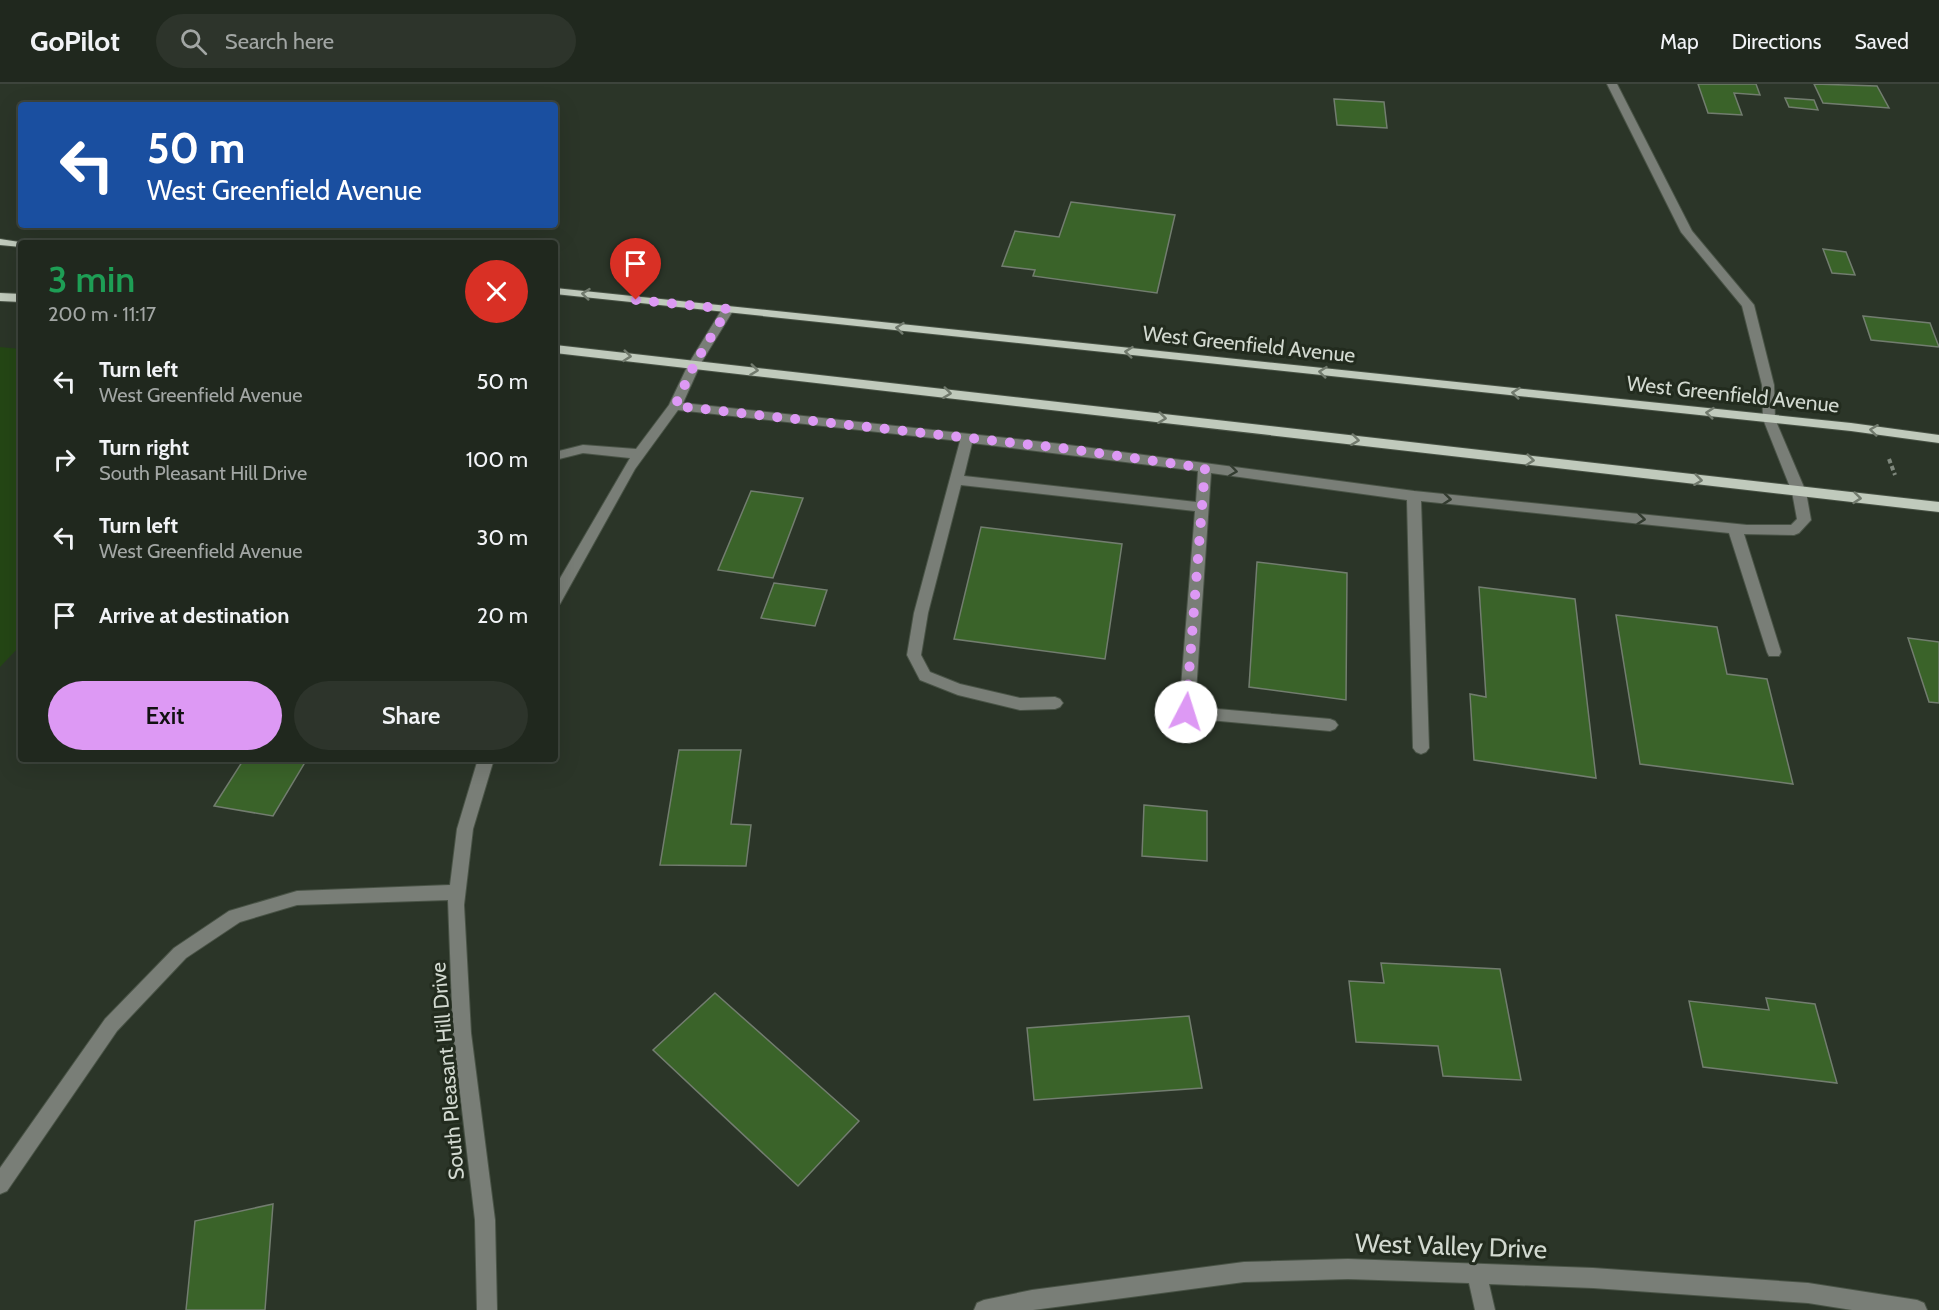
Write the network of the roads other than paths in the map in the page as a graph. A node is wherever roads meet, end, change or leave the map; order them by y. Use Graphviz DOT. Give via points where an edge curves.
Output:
graph roads {
  1 [pos="1612,84"];
  2 [pos="0,242"];
  3 [pos="18,243"];
  4 [pos="558,291"];
  5 [pos="0,297"];
  6 [pos="18,298"];
  7 [pos="728,309"];
  8 [pos="558,349"];
  9 [pos="695,363"];
  10 [pos="675,406"];
  11 [pos="1768,419"];
  12 [pos="967,439"];
  13 [pos="1939,439"];
  14 [pos="640,453"];
  15 [pos="558,455"];
  16 [pos="1205,468"];
  17 [pos="955,480"];
  18 [pos="1799,492"];
  19 [pos="1414,496"];
  20 [pos="1203,507"];
  21 [pos="1939,507"];
  22 [pos="1735,529"];
  23 [pos="558,595"];
  24 [pos="1774,652"];
  25 [pos="1055,703"];
  26 [pos="1330,725"];
  27 [pos="1421,748"];
  28 [pos="485,762"];
  29 [pos="458,891"];
  30 [pos="0,1184"];
  31 [pos="1477,1274"];
  32 [pos="487,1310"];
  33 [pos="984,1310"];
  34 [pos="1485,1310"];
  35 [pos="1917,1310"];
  1 -- 11 [label="street" via="1687,232 1748,305 1768,385"];
  2 -- 3 [label="main road"];
  7 -- 4 [label="main road, West Greenfield Avenue, one-way"];
  5 -- 6 [label="main road"];
  7 -- 9 [label="street"];
  11 -- 7 [label="main road, West Greenfield Avenue, one-way"];
  8 -- 9 [label="main road, one-way"];
  9 -- 10 [label="street"];
  9 -- 18 [label="main road, one-way"];
  10 -- 12 [label="street"];
  10 -- 14 [label="street"];
  13 -- 11 [label="main road, West Greenfield Avenue, one-way"];
  11 -- 18 [label="street"];
  12 -- 16 [label="street"];
  12 -- 17 [label="street"];
  14 -- 15 [label="street" via="583,448"];
  14 -- 23 [label="street"];
  16 -- 19 [label="street, one-way"];
  16 -- 20 [label="street"];
  17 -- 20 [label="street"];
  17 -- 25 [label="street" via="914,655 926,676 958,688 1020,704"];
  18 -- 21 [label="main road, one-way"];
  18 -- 22 [label="street" via="1804,520 1794,530"];
  19 -- 22 [label="street, one-way"];
  19 -- 27 [label="street"];
  20 -- 26 [label="street" via="1186,712"];
  22 -- 24 [label="street"];
  28 -- 29 [label="street, South Pleasant Hill Drive" via="465,829"];
  29 -- 30 [label="street" via="297,898 235,916 180,953 111,1025"];
  29 -- 32 [label="street, South Pleasant Hill Drive" via="462,1034 485,1220"];
  31 -- 33 [label="street, West Valley Drive" via="1348,1269 1244,1272"];
  31 -- 34 [label="street"];
  31 -- 35 [label="street, West Valley Drive" via="1808,1293"];
}
